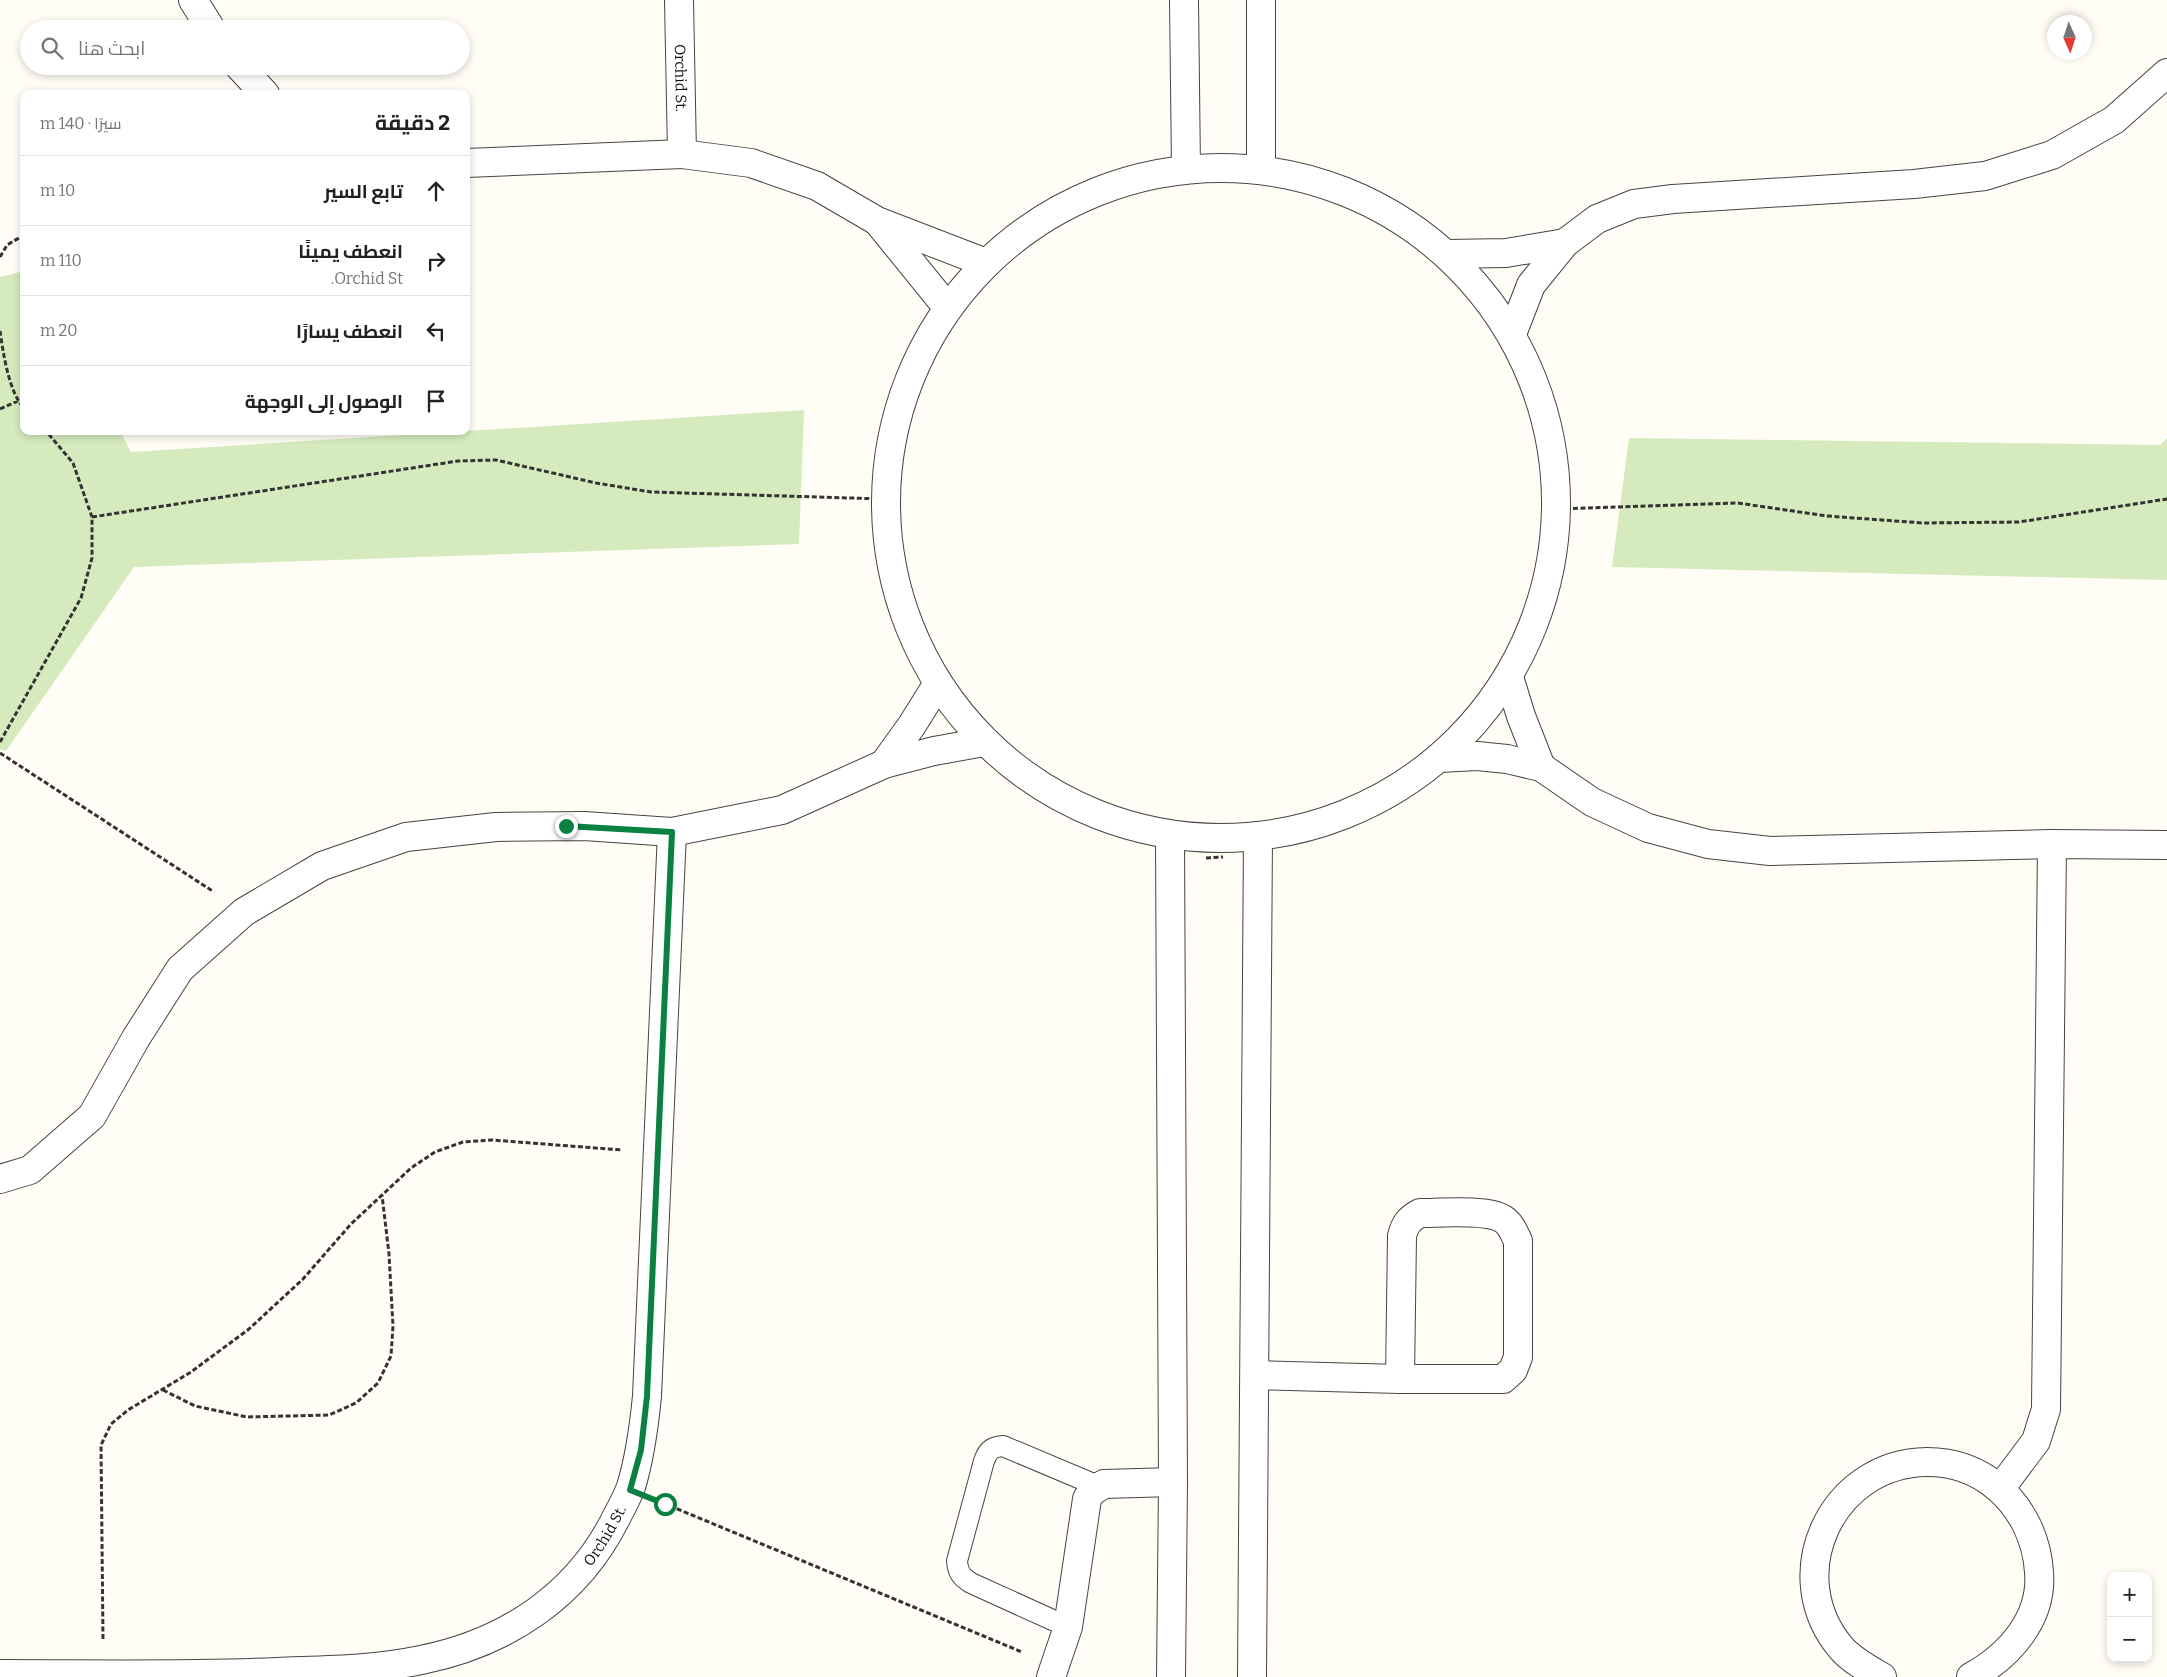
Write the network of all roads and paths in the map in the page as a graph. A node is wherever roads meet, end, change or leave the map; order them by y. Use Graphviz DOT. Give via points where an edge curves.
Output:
graph roads {
  1 [pos="194,0"];
  2 [pos="679,0"];
  3 [pos="1184,0"];
  4 [pos="1261,0"];
  5 [pos="206,20"];
  6 [pos="2167,73"];
  7 [pos="247,75"];
  8 [pos="261,90"];
  9 [pos="682,154"];
  10 [pos="470,163"];
  11 [pos="1186,169"];
  12 [pos="1261,170"];
  13 [pos="878,220"];
  14 [pos="20,237"];
  15 [pos="1565,243"];
  16 [pos="1447,254"];
  17 [pos="0,257"];
  18 [pos="986,263"];
  19 [pos="947,307"];
  20 [pos="0,331"];
  21 [pos="1512,334"];
  22 [pos="18,402"];
  23 [pos="0,409"];
  24 [pos="49,435"];
  25 [pos="884,499"];
  26 [pos="2167,499"];
  27 [pos="1558,508"];
  28 [pos="92,517"];
  29 [pos="1509,678"];
  30 [pos="937,685"];
  31 [pos="0,742"];
  32 [pos="984,742"];
  33 [pos="0,753"];
  34 [pos="1440,758"];
  35 [pos="884,764"];
  36 [pos="1541,767"];
  37 [pos="672,832"];
  38 [pos="1170,835"];
  39 [pos="1258,836"];
  40 [pos="2052,844"];
  41 [pos="2167,845"];
  42 [pos="244,912"];
  43 [pos="657,1152"];
  44 [pos="0,1179"];
  45 [pos="382,1195"];
  46 [pos="1256,1375"];
  47 [pos="1400,1379"];
  48 [pos="162,1390"];
  49 [pos="1173,1482"];
  50 [pos="1098,1486"];
  51 [pos="2000,1489"];
  52 [pos="630,1490"];
  53 [pos="1068,1627"];
  54 [pos="1053,1672"];
  55 [pos="0,1674"];
  56 [pos="104,1674"];
  57 [pos="1171,1677"];
  58 [pos="1252,1677"];
  59 [pos="1882,1677"];
  60 [pos="1971,1677"];
  1 -- 5 [label="street"];
  2 -- 9 [label="street, Orchid St."];
  3 -- 11 [label="street"];
  4 -- 12 [label="street"];
  6 -- 15 [label="street" via="2114,120 2052,155 1984,176 1634,204 1597,219"];
  7 -- 8 [label="street"];
  9 -- 10 [label="street"];
  9 -- 13 [label="street" via="751,163 817,186"];
  11 -- 12 [label="street"];
  11 -- 18 [label="street" via="1113,185 1045,217"];
  12 -- 16 [label="street" via="1329,185 1392,214"];
  13 -- 18 [label="street"];
  13 -- 19 [label="street"];
  14 -- 17 [label="path" via="7,245"];
  15 -- 16 [label="street" via="1506,253"];
  15 -- 21 [label="street" via="1531,285"];
  16 -- 21 [label="street" via="1483,291"];
  18 -- 19 [label="street"];
  19 -- 25 [label="street" via="913,366 892,431"];
  20 -- 22 [label="path"];
  21 -- 27 [label="street" via="1538,388 1554,448"];
  22 -- 23 [label="path"];
  24 -- 28 [label="path" via="73,463"];
  25 -- 28 [label="path" via="651,492 496,460 468,461"];
  25 -- 30 [label="street" via="889,564 907,627"];
  26 -- 27 [label="path" via="2019,522 1942,523 1828,516 1738,503"];
  27 -- 29 [label="street" via="1545,596"];
  28 -- 31 [label="path" via="92,558 81,598"];
  29 -- 34 [label="street" via="1478,721"];
  29 -- 36 [label="street"];
  30 -- 32 [label="street"];
  30 -- 35 [label="street"];
  32 -- 35 [label="street"];
  32 -- 38 [label="street" via="1039,786 1102,817"];
  33 -- 42 [label="path"];
  34 -- 36 [label="street" via="1477,756"];
  34 -- 39 [label="street" via="1385,796 1324,822"];
  35 -- 37 [label="street" via="782,810"];
  36 -- 40 [label="street" via="1592,802 1648,828 1708,844 1770,851"];
  37 -- 42 [label="street" via="584,826 496,827 406,837 322,866"];
  37 -- 43 [label="street, Orchid St."];
  38 -- 39 [label="street"];
  38 -- 49 [label="street"];
  39 -- 46 [label="street"];
  40 -- 41 [label="street"];
  40 -- 51 [label="street" via="2046,1409 2036,1441"];
  42 -- 44 [label="street" via="180,969 92,1116 30,1170"];
  43 -- 45 [label="path" via="492,1140 463,1142 435,1152 411,1168"];
  43 -- 52 [label="street, Orchid St." via="647,1396 641,1450"];
  45 -- 48 [label="path" via="351,1224 303,1279 249,1328"];
  45 -- 48 [label="path" via="390,1272 391,1356 378,1383 356,1403 329,1415 247,1417 195,1406"];
  46 -- 47 [label="street"];
  46 -- 58 [label="street"];
  47 -- 47 [label="street" via="1490,1380 1503,1378 1514,1370 1518,1357 1518,1241 1513,1229 1503,1219 1490,1214 1420,1213 1405,1226 1402,1236"];
  48 -- 56 [label="path" via="111,1424 101,1445"];
  49 -- 50 [label="street"];
  49 -- 57 [label="street"];
  50 -- 53 [label="street" via="1087,1499"];
  50 -- 53 [label="lane" via="1003,1446 994,1447 984,1460 957,1561 963,1578"];
  51 -- 59 [label="street" via="1966,1469 1940,1462 1913,1462 1886,1469 1862,1482 1842,1500 1827,1522 1817,1548 1814,1574 1817,1601 1827,1626 1842,1649 1862,1667"];
  51 -- 60 [label="street" via="2026,1522 2036,1547 2040,1574 2036,1601 2027,1626 2011,1648 1991,1666"];
  52 -- 54 [label="path"];
  52 -- 56 [label="street, Orchid St." via="605,1540 570,1585 526,1620 475,1646 421,1660 358,1669"];
  53 -- 54 [label="street"];
  55 -- 56 [label="street, Orchid St."];
}
